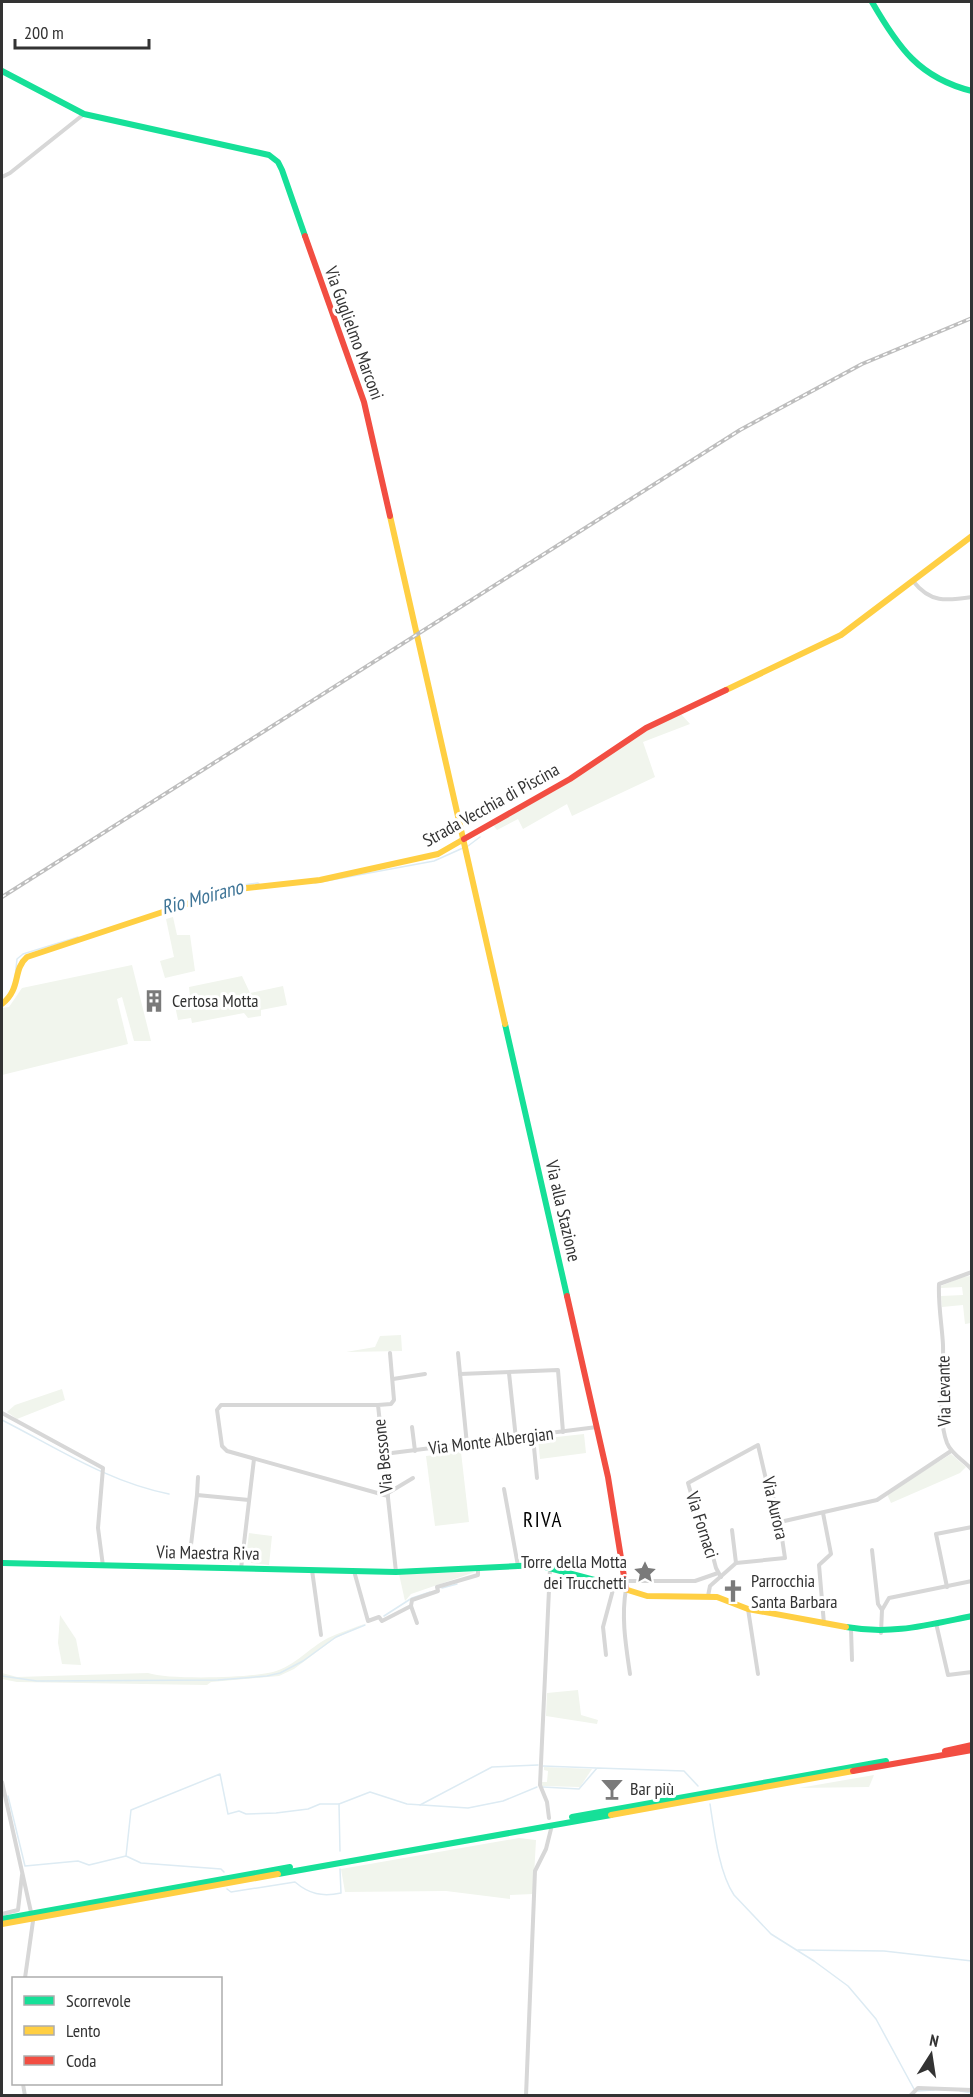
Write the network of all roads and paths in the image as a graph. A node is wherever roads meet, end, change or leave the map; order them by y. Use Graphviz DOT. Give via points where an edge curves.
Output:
graph roads {
  1 [pos="872,2"];
  2 [pos="2,71"];
  3 [pos="972,91"];
  4 [pos="84,114"];
  5 [pos="2,177"];
  6 [pos="972,536"];
  7 [pos="913,581"];
  8 [pos="972,597"];
  9 [pos="464,840"];
  10 [pos="2,1004"];
  11 [pos="972,1272"];
  12 [pos="390,1353"];
  13 [pos="458,1353"];
  14 [pos="509,1372"];
  15 [pos="425,1374"];
  16 [pos="460,1374"];
  17 [pos="393,1379"];
  18 [pos="378,1406"];
  19 [pos="2,1413"];
  20 [pos="412,1427"];
  21 [pos="597,1427"];
  22 [pos="563,1432"];
  23 [pos="533,1437"];
  24 [pos="516,1439"];
  25 [pos="467,1445"];
  26 [pos="758,1445"];
  27 [pos="415,1451"];
  28 [pos="951,1451"];
  29 [pos="384,1454"];
  30 [pos="254,1459"];
  31 [pos="972,1470"];
  32 [pos="198,1477"];
  33 [pos="413,1478"];
  34 [pos="537,1478"];
  35 [pos="504,1489"];
  36 [pos="197,1495"];
  37 [pos="388,1495"];
  38 [pos="249,1500"];
  39 [pos="823,1514"];
  40 [pos="780,1522"];
  41 [pos="972,1527"];
  42 [pos="732,1530"];
  43 [pos="872,1550"];
  44 [pos="242,1560"];
  45 [pos="2,1563"];
  46 [pos="736,1563"];
  47 [pos="103,1566"];
  48 [pos="519,1566"];
  49 [pos="550,1567"];
  50 [pos="241,1569"];
  51 [pos="478,1569"];
  52 [pos="312,1570"];
  53 [pos="354,1571"];
  54 [pos="396,1572"];
  55 [pos="719,1575"];
  56 [pos="626,1581"];
  57 [pos="972,1581"];
  58 [pos="614,1586"];
  59 [pos="947,1587"];
  60 [pos="626,1589"];
  61 [pos="708,1596"];
  62 [pos="411,1606"];
  63 [pos="748,1609"];
  64 [pos="882,1610"];
  65 [pos="972,1616"];
  66 [pos="417,1623"];
  67 [pos="936,1623"];
  68 [pos="824,1624"];
  69 [pos="851,1629"];
  70 [pos="881,1633"];
  71 [pos="321,1635"];
  72 [pos="606,1655"];
  73 [pos="852,1660"];
  74 [pos="972,1672"];
  75 [pos="630,1674"];
  76 [pos="758,1674"];
  77 [pos="972,1745"];
  78 [pos="972,1750"];
  79 [pos="2,1782"];
  80 [pos="549,1818"];
  81 [pos="562,1821"];
  82 [pos="551,1829"];
  83 [pos="22,1875"];
  84 [pos="2,1914"];
  85 [pos="26,1917"];
  86 [pos="2,1919"];
  87 [pos="2,1924"];
  88 [pos="25,1977"];
  89 [pos="972,2090"];
  90 [pos="914,2092"];
  91 [pos="526,2096"];
  1 -- 3 [label="main road" via="894,40 913,62 942,80"];
  2 -- 4 [label="main road, Via Guglielmo Marconi"];
  4 -- 5 [label="street"];
  4 -- 9 [label="main road, Via Guglielmo Marconi" via="260,153 278,162 364,402"];
  6 -- 7 [label="main road, Strada Vecchia di Piscina"];
  7 -- 8 [label="street" via="939,601"];
  7 -- 9 [label="main road, Strada Vecchia di Piscina" via="841,635 646,728 570,779"];
  9 -- 10 [label="main road, Strada Vecchia di Piscina" via="438,854 410,862 320,880 229,890 27,957 19,964 19,981 13,996"];
  9 -- 21 [label="main road, Via alla Stazione"];
  11 -- 28 [label="street, Via Levante" via="939,1284 942,1419"];
  12 -- 17 [label="street, Via Bessone"];
  13 -- 16 [label="street"];
  14 -- 16 [label="street"];
  14 -- 22 [label="street" via="558,1370"];
  14 -- 24 [label="street"];
  15 -- 17 [label="street"];
  16 -- 25 [label="street"];
  17 -- 18 [label="street, Via Bessone" via="394,1403"];
  18 -- 29 [label="street, Via Bessone"];
  18 -- 30 [label="street" via="221,1405 217,1410 222,1446"];
  19 -- 47 [label="street" via="103,1468 98,1528"];
  20 -- 27 [label="street"];
  21 -- 22 [label="street, Via Monte Albergian"];
  21 -- 56 [label="main road, Via alla Stazione"];
  22 -- 23 [label="street, Via Monte Albergian"];
  23 -- 24 [label="street, Via Monte Albergian"];
  23 -- 34 [label="street"];
  24 -- 25 [label="street, Via Monte Albergian"];
  25 -- 27 [label="street, Via Monte Albergian"];
  26 -- 40 [label="street, Via Aurora"];
  26 -- 55 [label="street, Via Fornaci" via="688,1483"];
  27 -- 29 [label="street, Via Monte Albergian"];
  28 -- 31 [label="street"];
  28 -- 39 [label="street, Via Levante" via="877,1500"];
  29 -- 37 [label="street, Via Bessone"];
  30 -- 37 [label="street"];
  30 -- 38 [label="street"];
  32 -- 36 [label="street"];
  33 -- 37 [label="street"];
  35 -- 48 [label="street"];
  36 -- 38 [label="street"];
  36 -- 44 [label="street" via="190,1553 195,1558"];
  37 -- 54 [label="street, Via Bessone"];
  38 -- 44 [label="street"];
  39 -- 40 [label="street, Via Levante"];
  39 -- 68 [label="street" via="831,1546 831,1554 819,1565"];
  40 -- 46 [label="street, Via Aurora" via="785,1558"];
  41 -- 59 [label="street" via="936,1534"];
  42 -- 46 [label="street"];
  43 -- 64 [label="street"];
  44 -- 50 [label="street"];
  45 -- 47 [label="main road, Via Maestra Riva"];
  46 -- 55 [label="street"];
  47 -- 50 [label="main road, Via Maestra Riva"];
  48 -- 49 [label="main road, Via Maestra Riva"];
  48 -- 51 [label="main road, Via Maestra Riva"];
  49 -- 58 [label="main road, Via Maestra Riva"];
  49 -- 80 [label="street" via="540,1785"];
  50 -- 52 [label="main road, Via Maestra Riva"];
  51 -- 54 [label="main road, Via Maestra Riva"];
  51 -- 62 [label="street, Via Maestra Riva" via="478,1575 437,1587 438,1591 412,1600"];
  52 -- 53 [label="main road, Via Maestra Riva"];
  52 -- 71 [label="street"];
  53 -- 54 [label="main road, Via Maestra Riva"];
  53 -- 62 [label="street, Via Maestra Riva" via="368,1621 379,1617 382,1621"];
  55 -- 56 [label="street" via="695,1581"];
  55 -- 61 [label="street"];
  56 -- 60 [label="main road, Via alla Stazione"];
  57 -- 59 [label="street"];
  58 -- 60 [label="main road, Via Maestra Riva"];
  58 -- 72 [label="street" via="603,1627"];
  59 -- 64 [label="street" via="889,1598"];
  60 -- 61 [label="main road, Via Maestra Riva" via="660,1598"];
  60 -- 75 [label="street" via="624,1633"];
  61 -- 63 [label="main road, Via Maestra Riva"];
  62 -- 66 [label="street"];
  63 -- 68 [label="main road, Via Maestra Riva"];
  63 -- 76 [label="street"];
  64 -- 70 [label="street"];
  65 -- 67 [label="main road, Via Maestra Riva"];
  67 -- 70 [label="main road, Via Maestra Riva"];
  67 -- 74 [label="street" via="948,1675"];
  68 -- 69 [label="main road, Via Maestra Riva"];
  69 -- 70 [label="main road, Via Maestra Riva"];
  69 -- 73 [label="street"];
  77 -- 81 [label="main road"];
  78 -- 81 [label="main road"];
  79 -- 83 [label="street"];
  81 -- 85 [label="main road"];
  82 -- 91 [label="street" via="535,1871"];
  83 -- 84 [label="street" via="18,1910"];
  83 -- 88 [label="street" via="33,1921"];
  85 -- 86 [label="main road"];
  85 -- 87 [label="main road"];
  89 -- 90 [label="street"];
}
